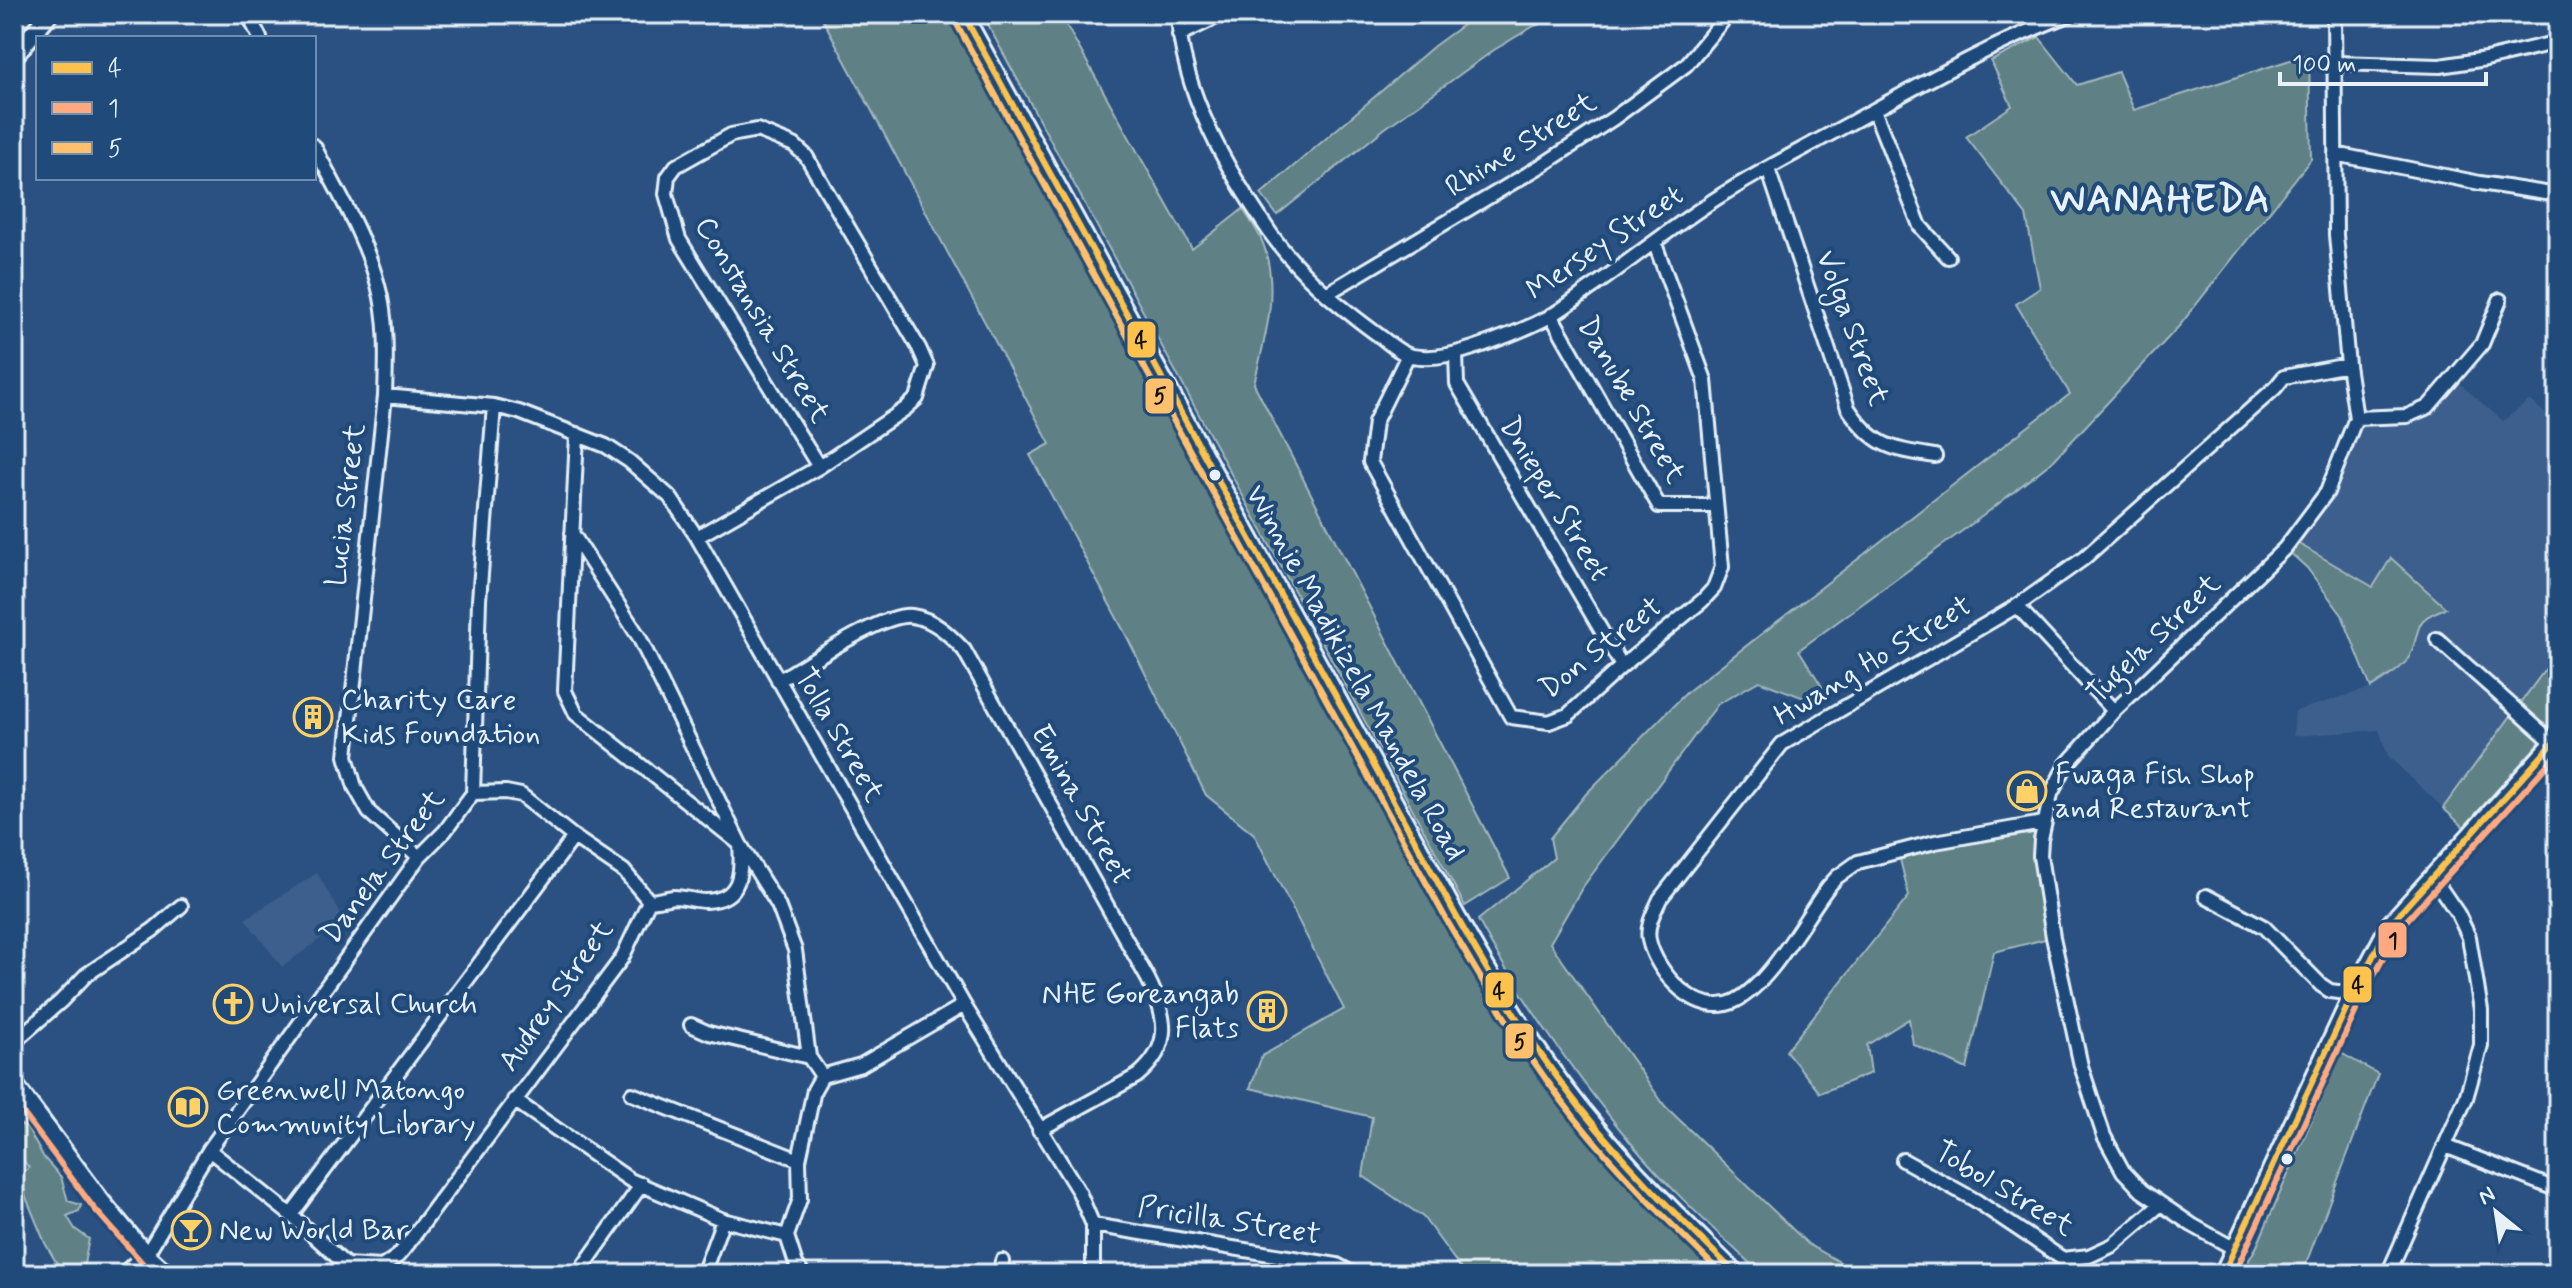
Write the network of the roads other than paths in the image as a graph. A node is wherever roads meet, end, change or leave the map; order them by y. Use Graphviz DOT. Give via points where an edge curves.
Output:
graph roads {
  1 [pos="49,14"];
  2 [pos="248,14"];
  3 [pos="963,14"];
  4 [pos="1178,14"];
  5 [pos="1223,14"];
  6 [pos="2071,14"];
  7 [pos="2334,14"];
  8 [pos="1725,18"];
  9 [pos="1179,35"];
  10 [pos="259,36"];
  11 [pos="2558,42"];
  12 [pos="14,56"];
  13 [pos="2335,63"];
  14 [pos="1874,110"];
  15 [pos="316,150"];
  16 [pos="2335,154"];
  17 [pos="1768,169"];
  18 [pos="2558,195"];
  19 [pos="1655,244"];
  20 [pos="1948,257"];
  21 [pos="1326,294"];
  22 [pos="2500,300"];
  23 [pos="1551,315"];
  24 [pos="1456,354"];
  25 [pos="1408,355"];
  26 [pos="2348,365"];
  27 [pos="385,396"];
  28 [pos="494,406"];
  29 [pos="2356,418"];
  30 [pos="577,434"];
  31 [pos="1935,456"];
  32 [pos="819,467"];
  33 [pos="1716,506"];
  34 [pos="572,533"];
  35 [pos="697,537"];
  36 [pos="2017,606"];
  37 [pos="2437,639"];
  38 [pos="1622,666"];
  39 [pos="778,681"];
  40 [pos="2114,711"];
  41 [pos="2556,743"];
  42 [pos="473,793"];
  43 [pos="2043,823"];
  44 [pos="574,837"];
  45 [pos="740,844"];
  46 [pos="419,857"];
  47 [pos="2432,876"];
  48 [pos="2206,896"];
  49 [pos="649,901"];
  50 [pos="181,906"];
  51 [pos="2353,994"];
  52 [pos="964,1005"];
  53 [pos="691,1025"];
  54 [pos="14,1042"];
  55 [pos="809,1057"];
  56 [pos="822,1076"];
  57 [pos="14,1084"];
  58 [pos="632,1094"];
  59 [pos="514,1100"];
  60 [pos="1039,1130"];
  61 [pos="2445,1146"];
  62 [pos="209,1150"];
  63 [pos="799,1160"];
  64 [pos="1903,1160"];
  65 [pos="642,1184"];
  66 [pos="2558,1190"];
  67 [pos="2160,1205"];
  68 [pos="291,1215"];
  69 [pos="723,1220"];
  70 [pos="1093,1225"];
  71 [pos="787,1236"];
  72 [pos="2235,1249"];
  73 [pos="146,1255"];
  74 [pos="126,1274"];
  75 [pos="167,1274"];
  76 [pos="578,1274"];
  77 [pos="703,1274"];
  78 [pos="803,1274"];
  79 [pos="1093,1274"];
  80 [pos="1354,1274"];
  81 [pos="1736,1274"];
  82 [pos="2223,1274"];
  83 [pos="2388,1274"];
  1 -- 12 [label="main road"];
  2 -- 10 [label="street"];
  3 -- 81 [label="main road, Winnie Madikizela Mandela Road" via="1510,1007 1603,1137"];
  4 -- 9 [label="street"];
  5 -- 9 [label="street"];
  6 -- 14 [label="street, Mersey Street" via="1998,45"];
  7 -- 13 [label="street, Tugela Street"];
  8 -- 21 [label="street, Rhine Street" via="1686,65 1614,118"];
  9 -- 21 [label="street" via="1207,121 1242,190 1284,252"];
  11 -- 13 [label="street" via="2440,66"];
  13 -- 16 [label="street, Tugela Street"];
  14 -- 17 [label="street, Mersey Street"];
  14 -- 20 [label="street" via="1920,226"];
  15 -- 27 [label="street, Lucia Street" via="370,258 379,289"];
  16 -- 18 [label="street"];
  16 -- 26 [label="street, Tugela Street"];
  17 -- 19 [label="street, Mersey Street" via="1717,198"];
  17 -- 31 [label="street, Volga Street" via="1848,408 1862,430 1881,443"];
  19 -- 23 [label="street, Mersey Street"];
  19 -- 33 [label="street, Don Street" via="1705,380"];
  21 -- 25 [label="street"];
  22 -- 29 [label="street" via="2482,344 2428,407 2407,416"];
  23 -- 24 [label="street, Mersey Street"];
  23 -- 33 [label="street, Danube Street" via="1659,506"];
  24 -- 25 [label="street, Mersey Street"];
  24 -- 38 [label="street, Dnieper Street" via="1457,384"];
  25 -- 38 [label="street, Don Street" via="1375,422 1370,462 1511,717 1549,722 1568,715"];
  26 -- 29 [label="street, Tugela Street"];
  26 -- 36 [label="street, Hwang Ho Street" via="2284,377 2127,522"];
  27 -- 28 [label="street, Tolla Street"];
  27 -- 46 [label="street, Lucia Street" via="346,756 369,812"];
  28 -- 30 [label="street, Tolla Street"];
  28 -- 42 [label="street, Danela Street" via="479,600"];
  29 -- 40 [label="street, Tugela Street" via="2327,492 2285,548"];
  30 -- 34 [label="street"];
  30 -- 35 [label="street, Tolla Street" via="606,446 647,476 670,497"];
  32 -- 32 [label="street, Constansia Street" via="679,239 672,218 668,177 676,166 731,135 757,130 794,145 806,156 927,366 917,398"];
  32 -- 35 [label="street, Constansia Street"];
  33 -- 38 [label="street, Don Street" via="1722,567 1714,588"];
  34 -- 45 [label="street" via="639,637"];
  34 -- 45 [label="street" via="565,691 576,714"];
  35 -- 39 [label="street, Tolla Street"];
  36 -- 40 [label="street"];
  36 -- 43 [label="street, Hwang Ho Street" via="1782,744 1660,899 1648,937 1662,968 1684,993 1708,1004 1734,1001 1765,977 1828,887 1858,862"];
  37 -- 41 [label="street"];
  39 -- 52 [label="street, Tolla Street"];
  39 -- 60 [label="street, Emina Street" via="891,618 912,616 935,625 964,650 1148,979 1164,1026 1162,1045 1137,1076"];
  40 -- 43 [label="street, Tugela Street" via="2066,765"];
  41 -- 47 [label="main road"];
  42 -- 44 [label="street, Audrey Street" via="521,795"];
  42 -- 46 [label="street, Danela Street"];
  43 -- 67 [label="street, Tugela Street" via="2040,856 2053,937 2091,1102 2123,1171"];
  44 -- 49 [label="street, Audrey Street" via="624,871"];
  44 -- 68 [label="street"];
  45 -- 49 [label="street" via="742,871 727,895 709,901"];
  45 -- 55 [label="street" via="778,905 795,950"];
  46 -- 62 [label="street, Danela Street"];
  47 -- 51 [label="main road" via="2390,924"];
  47 -- 61 [label="street" via="2469,937 2481,1023 2475,1073"];
  48 -- 51 [label="street" via="2264,927 2330,991"];
  49 -- 59 [label="street, Audrey Street" via="622,958"];
  50 -- 54 [label="street" via="86,975"];
  51 -- 72 [label="main road"];
  52 -- 56 [label="street" via="861,1065"];
  52 -- 60 [label="street, Tolla Street"];
  53 -- 55 [label="street"];
  55 -- 56 [label="street"];
  56 -- 63 [label="street" via="814,1090"];
  57 -- 73 [label="main road"];
  58 -- 63 [label="street"];
  59 -- 65 [label="street" via="605,1165"];
  59 -- 68 [label="street, Audrey Street" via="398,1256 382,1267 346,1265"];
  60 -- 70 [label="street, Tolla Street" via="1079,1192"];
  61 -- 66 [label="street"];
  61 -- 83 [label="street"];
  62 -- 68 [label="street, Audrey Street"];
  62 -- 73 [label="street, Danela Street"];
  63 -- 71 [label="street" via="800,1199"];
  64 -- 67 [label="street, Tobol Street" via="2063,1259 2089,1256 2113,1245"];
  65 -- 69 [label="street"];
  65 -- 76 [label="street"];
  67 -- 72 [label="street, Tugela Street"];
  69 -- 71 [label="street"];
  69 -- 77 [label="street"];
  70 -- 79 [label="street, Tolla Street"];
  70 -- 80 [label="street, Pricilla Street" via="1337,1265"];
  71 -- 78 [label="street"];
  72 -- 82 [label="main road"];
  73 -- 74 [label="main road"];
  73 -- 75 [label="main road"];
}
